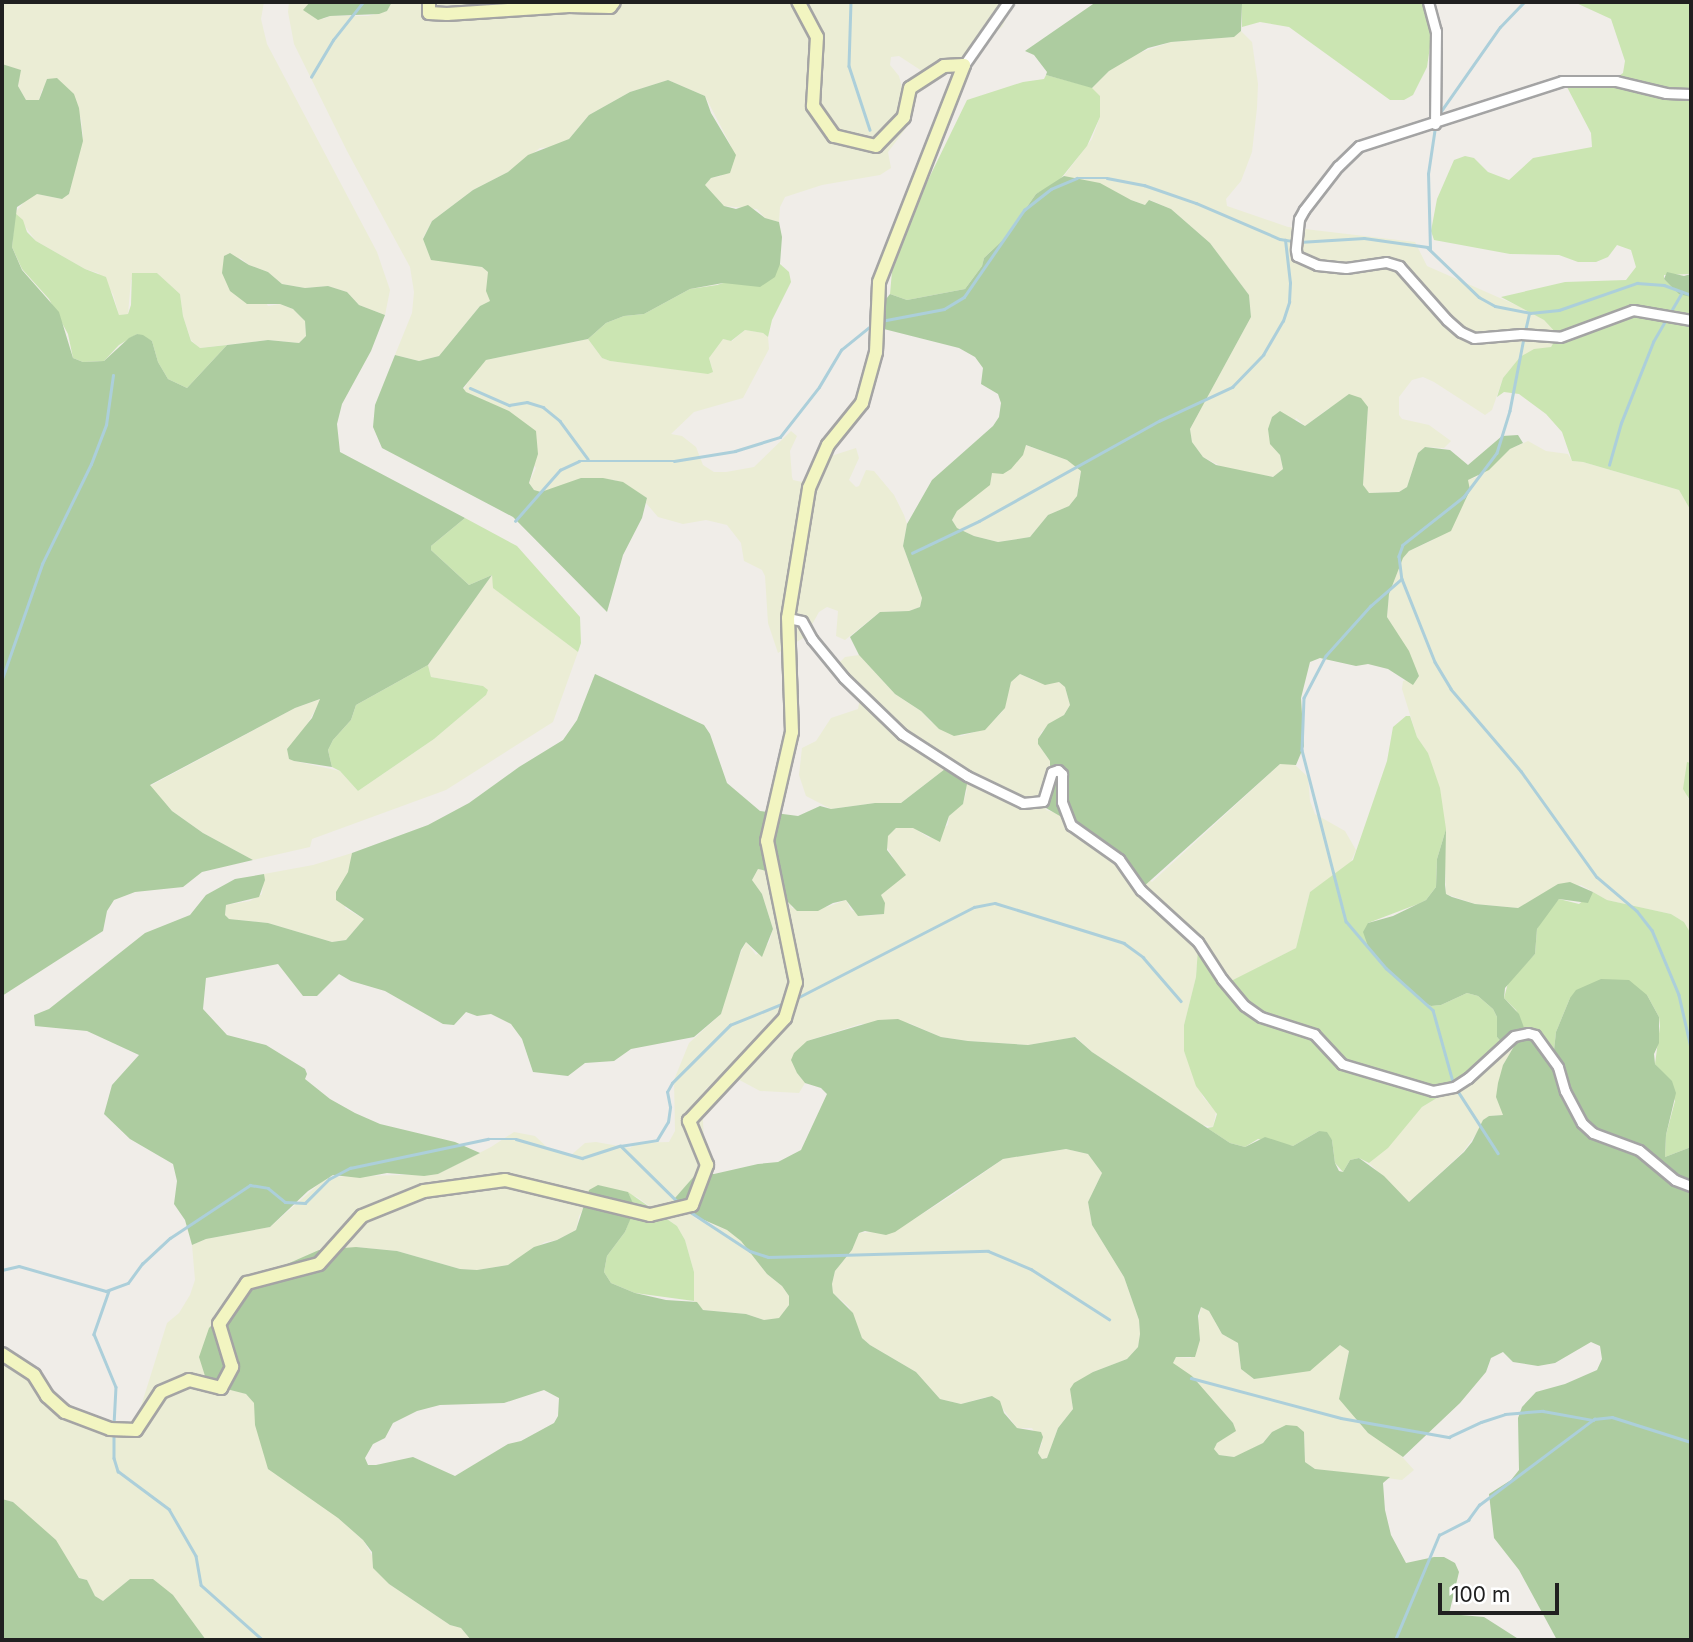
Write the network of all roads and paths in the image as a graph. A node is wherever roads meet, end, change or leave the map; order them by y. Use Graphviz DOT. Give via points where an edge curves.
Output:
graph roads {
  1 [pos="429,2"];
  2 [pos="614,2"];
  3 [pos="798,2"];
  4 [pos="1008,2"];
  5 [pos="1428,2"];
  6 [pos="964,65"];
  7 [pos="1691,94"];
  8 [pos="1434,124"];
  9 [pos="1691,320"];
  10 [pos="788,618"];
  11 [pos="1691,1186"];
  12 [pos="2,1354"];
  1 -- 2 [label="street" via="429,13 447,14 610,7"];
  3 -- 6 [label="street" via="817,37 813,106 834,136 876,146 904,117 910,88 943,66"];
  4 -- 6 [label="street"];
  5 -- 8 [label="street" via="1436,31"];
  6 -- 10 [label="street" via="879,282 876,352 862,403 828,444 809,488"];
  7 -- 8 [label="street" via="1616,81 1562,81"];
  8 -- 9 [label="street" via="1359,146 1338,166 1299,219 1297,256 1317,265 1346,268 1386,262 1399,266 1447,320 1474,338 1560,337 1633,310"];
  10 -- 11 [label="street" via="802,621 844,678 902,734 967,776 1023,803 1043,801 1052,772 1058,770 1071,825 1119,859 1141,890 1198,942 1245,1006 1261,1017 1314,1034 1342,1064 1433,1091 1454,1087 1468,1078 1514,1037 1535,1035 1558,1067 1582,1124 1639,1150 1675,1180"];
  10 -- 12 [label="street" via="792,732 766,841 796,983 785,1018 689,1121 707,1165 692,1205 650,1215 505,1180 424,1191 362,1216 319,1264 247,1283 219,1324 232,1367 221,1388 189,1380 161,1392 136,1430 110,1429 65,1412 34,1376"];
}
